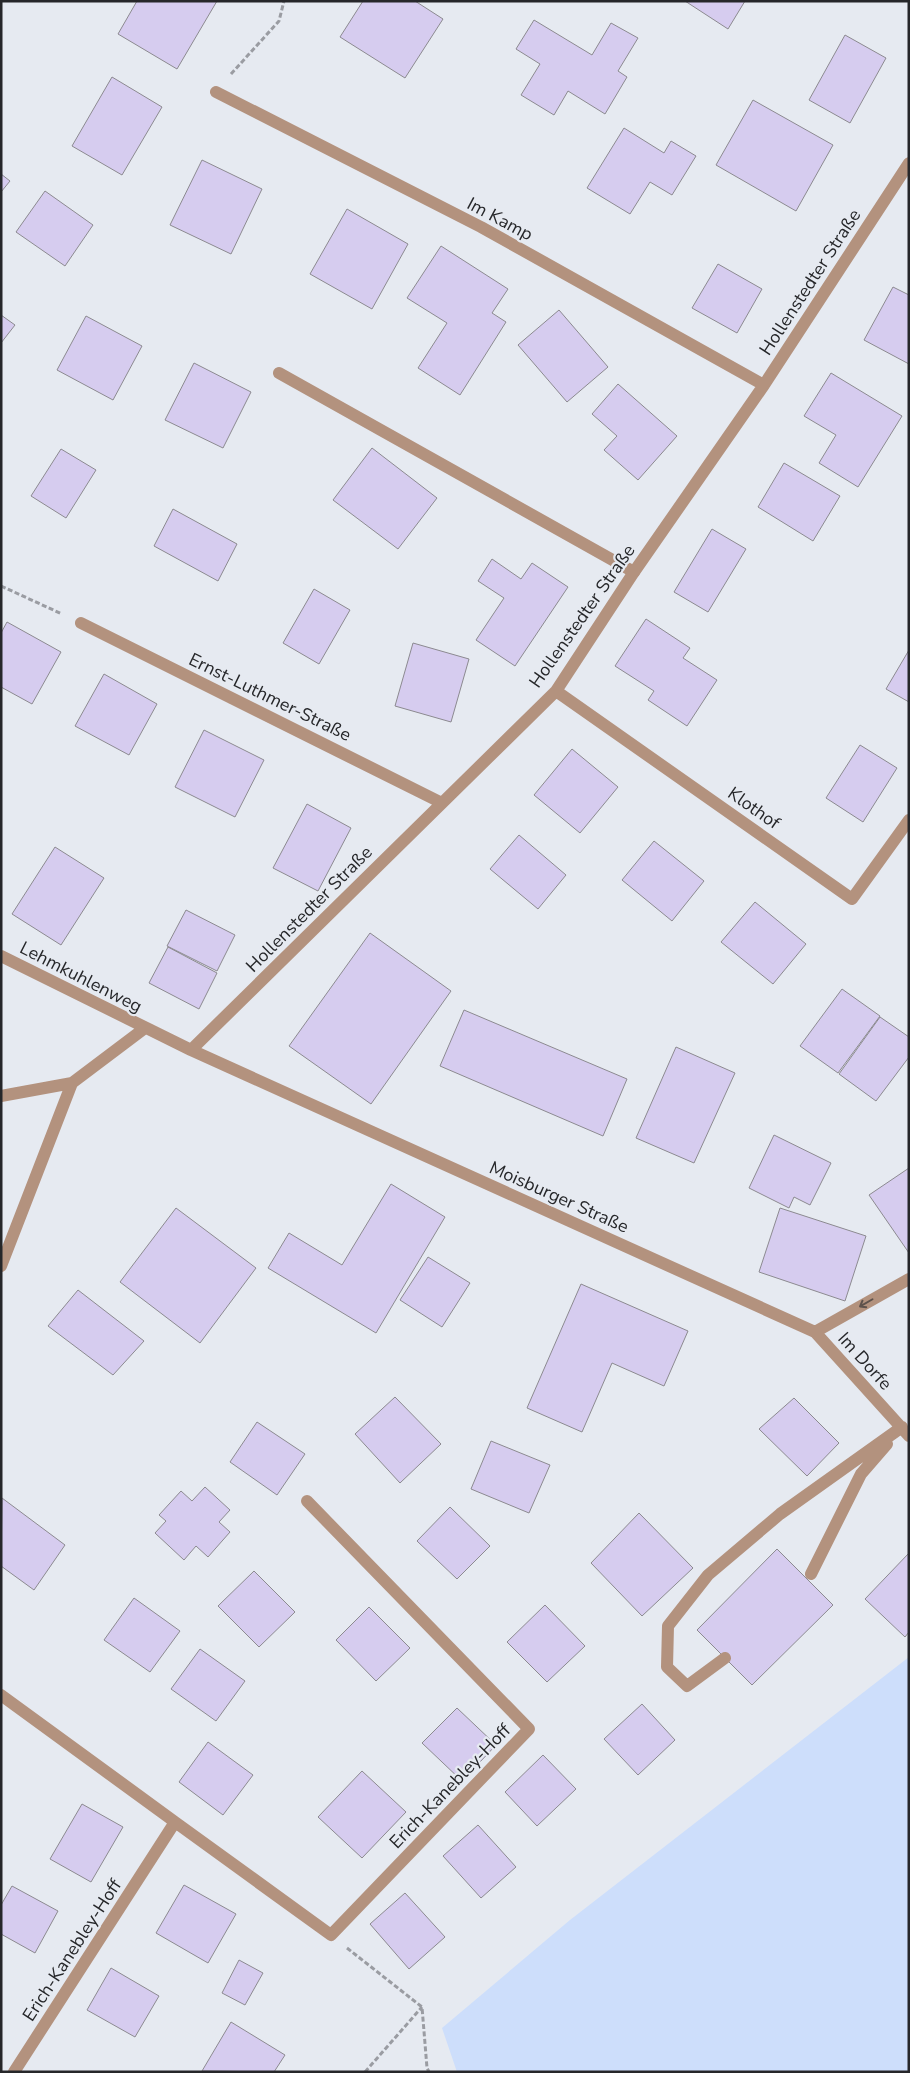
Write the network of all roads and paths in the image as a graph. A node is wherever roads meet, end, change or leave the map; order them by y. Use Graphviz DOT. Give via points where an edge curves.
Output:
graph roads {
  1 [pos="284,1"];
  2 [pos="216,92"];
  3 [pos="909,163"];
  4 [pos="279,373"];
  5 [pos="764,385"];
  6 [pos="634,572"];
  7 [pos="1,586"];
  8 [pos="81,623"];
  9 [pos="556,691"];
  10 [pos="442,803"];
  11 [pos="909,820"];
  12 [pos="1,956"];
  13 [pos="144,1028"];
  14 [pos="191,1050"];
  15 [pos="72,1083"];
  16 [pos="1,1096"];
  17 [pos="1,1266"];
  18 [pos="909,1279"];
  19 [pos="815,1332"];
  20 [pos="905,1431"];
  21 [pos="307,1501"];
  22 [pos="811,1574"];
  23 [pos="725,1658"];
  24 [pos="1,1695"];
  25 [pos="175,1822"];
  26 [pos="331,1935"];
  27 [pos="422,2007"];
  28 [pos="14,2072"];
  29 [pos="365,2072"];
  30 [pos="429,2072"];
  1 -- 2 [label="path" via="279,21"];
  2 -- 5 [label="street, Im Kamp" via="481,227"];
  3 -- 5 [label="street, Hollenstedter Straße"];
  4 -- 6 [label="street"];
  5 -- 6 [label="street, Hollenstedter Straße"];
  6 -- 9 [label="street, Hollenstedter Straße"];
  7 -- 8 [label="path"];
  8 -- 10 [label="street, Ernst-Luthmer-Straße"];
  9 -- 10 [label="street, Hollenstedter Straße"];
  9 -- 11 [label="street, Klothof" via="852,899"];
  10 -- 14 [label="street, Hollenstedter Straße"];
  12 -- 13 [label="street, Lehmkuhlenweg"];
  13 -- 14 [label="street, Lehmkuhlenweg"];
  13 -- 15 [label="street"];
  14 -- 19 [label="street, Moisburger Straße"];
  15 -- 16 [label="street"];
  15 -- 17 [label="street"];
  18 -- 19 [label="street, one-way"];
  19 -- 20 [label="street, Im Dorfe"];
  20 -- 22 [label="street" via="861,1474"];
  20 -- 23 [label="street" via="780,1514 708,1575 668,1626 667,1667 687,1686"];
  21 -- 26 [label="street, Erich-Kanebley-Hoff" via="529,1729"];
  24 -- 25 [label="street"];
  25 -- 26 [label="street"];
  25 -- 28 [label="street, Erich-Kanebley-Hoff"];
  26 -- 27 [label="path"];
  27 -- 29 [label="path"];
  27 -- 30 [label="path"];
}
